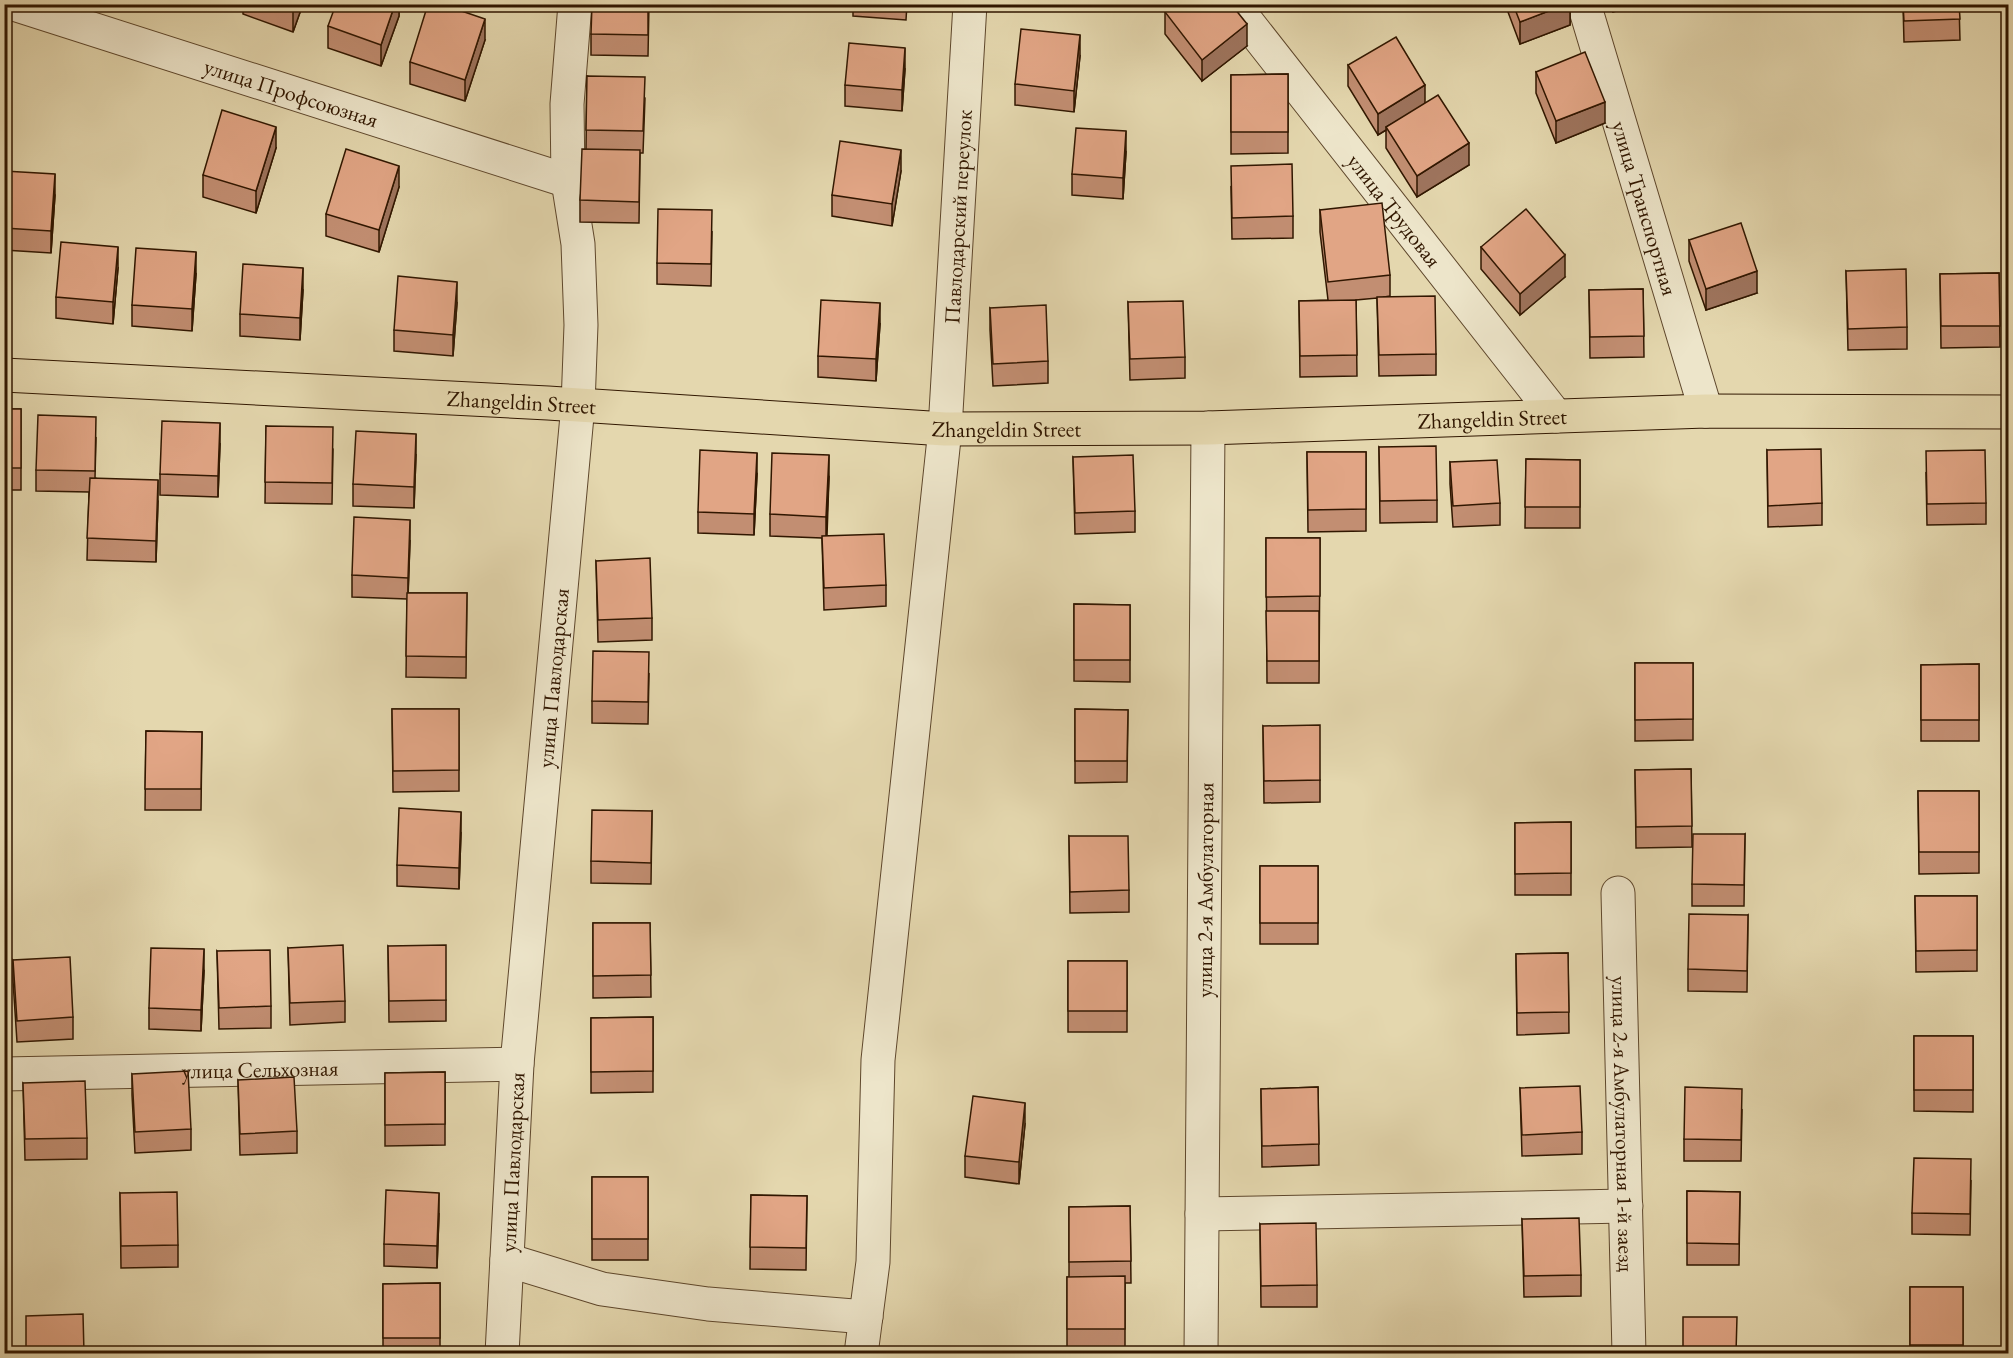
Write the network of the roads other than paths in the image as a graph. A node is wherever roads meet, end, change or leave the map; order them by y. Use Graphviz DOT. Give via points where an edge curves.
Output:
graph roads {
  1 [pos="14,4"];
  2 [pos="575,4"];
  3 [pos="970,4"];
  4 [pos="1233,4"];
  5 [pos="1584,4"];
  6 [pos="568,181"];
  7 [pos="4,375"];
  8 [pos="578,405"];
  9 [pos="1706,411"];
  10 [pos="2008,412"];
  11 [pos="1556,417"];
  12 [pos="1208,428"];
  13 [pos="945,429"];
  14 [pos="1618,893"];
  15 [pos="517,1064"];
  16 [pos="4,1074"];
  17 [pos="1626,1206"];
  18 [pos="1202,1214"];
  19 [pos="507,1260"];
  20 [pos="866,1317"];
  21 [pos="502,1353"];
  22 [pos="861,1353"];
  23 [pos="1201,1353"];
  24 [pos="1629,1353"];
  1 -- 6 [label="street, улица Профсоюзная"];
  2 -- 6 [label="street, улица Павлодарская" via="567,104"];
  3 -- 13 [label="street, Павлодарский переулок"];
  4 -- 11 [label="street, улица Трудовая"];
  5 -- 9 [label="street, улица Транспортная"];
  6 -- 8 [label="street, улица Павлодарская" via="578,244"];
  7 -- 8 [label="main road, Zhangeldin Street"];
  8 -- 13 [label="main road, Zhangeldin Street"];
  8 -- 15 [label="street, улица Павлодарская"];
  9 -- 10 [label="main road, Zhangeldin Street"];
  9 -- 11 [label="main road, Zhangeldin Street"];
  11 -- 12 [label="main road, Zhangeldin Street"];
  12 -- 13 [label="main road, Zhangeldin Street"];
  12 -- 18 [label="street, улица 2-я Амбулаторная"];
  13 -- 20 [label="street" via="878,1060 873,1262"];
  14 -- 17 [label="street, улица 2-я Амбулаторная 1-й заезд"];
  15 -- 16 [label="street, улица Сельхозная"];
  15 -- 19 [label="street, улица Павлодарская"];
  17 -- 18 [label="street"];
  17 -- 24 [label="street, улица 2-я Амбулаторная 1-й заезд"];
  18 -- 23 [label="street, улица 2-я Амбулаторная"];
  19 -- 20 [label="street" via="602,1289 708,1304"];
  19 -- 21 [label="street, улица Павлодарская"];
  20 -- 22 [label="street"];
}
